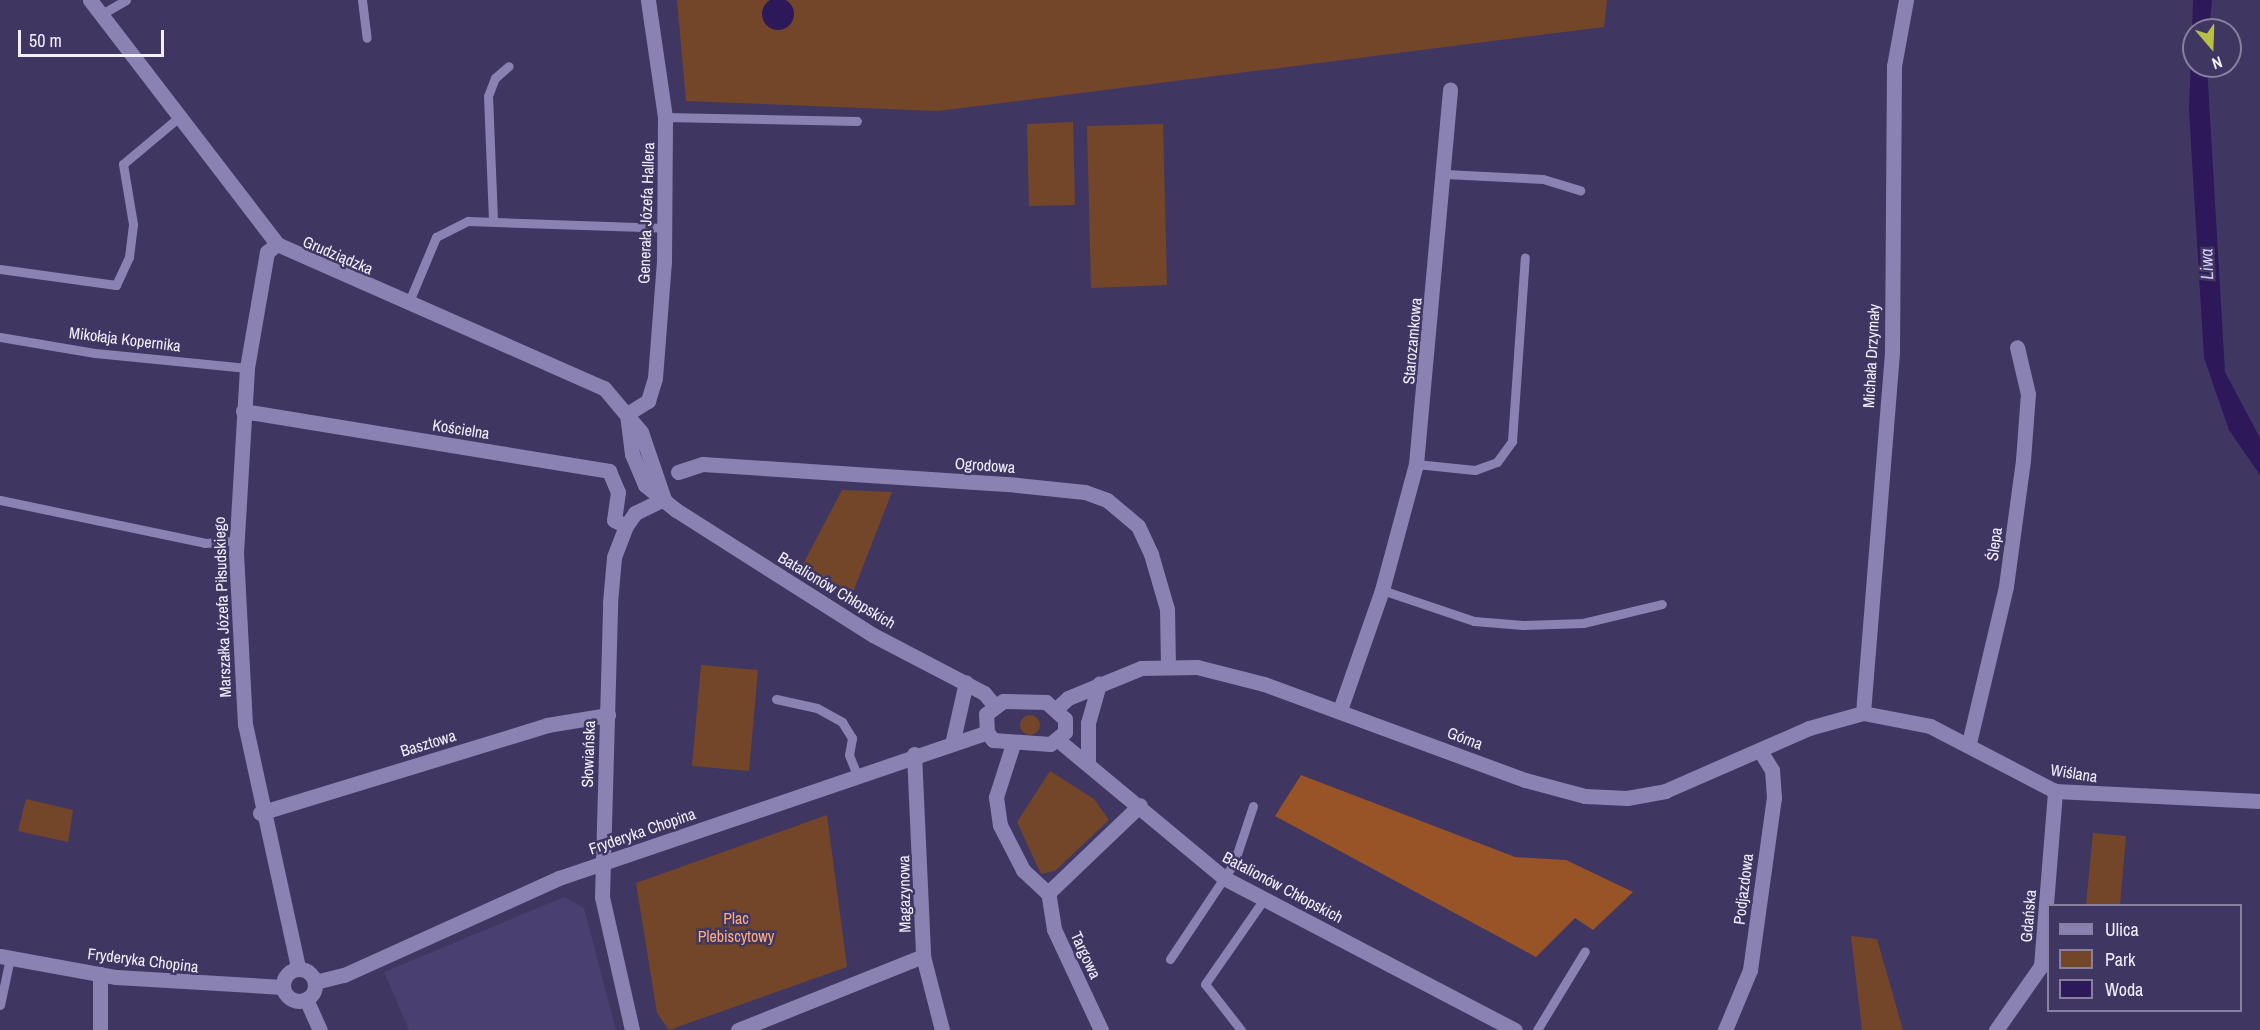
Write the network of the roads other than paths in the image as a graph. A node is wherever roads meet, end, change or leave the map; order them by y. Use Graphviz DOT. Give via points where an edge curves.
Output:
graph roads {
  1 [pos="90,0"];
  2 [pos="126,0"];
  3 [pos="362,0"];
  4 [pos="648,0"];
  5 [pos="1906,0"];
  6 [pos="100,15"];
  7 [pos="367,38"];
  8 [pos="509,66"];
  9 [pos="1450,90"];
  10 [pos="665,117"];
  11 [pos="178,118"];
  12 [pos="856,121"];
  13 [pos="1445,174"];
  14 [pos="1580,190"];
  15 [pos="493,220"];
  16 [pos="665,228"];
  17 [pos="277,244"];
  18 [pos="1525,257"];
  19 [pos="0,269"];
  20 [pos="408,304"];
  21 [pos="0,336"];
  22 [pos="2017,347"];
  23 [pos="248,368"];
  24 [pos="243,411"];
  25 [pos="627,414"];
  26 [pos="1416,464"];
  27 [pos="678,472"];
  28 [pos="664,499"];
  29 [pos="0,500"];
  30 [pos="626,526"];
  31 [pos="236,540"];
  32 [pos="1382,590"];
  33 [pos="1662,604"];
  34 [pos="1168,664"];
  35 [pos="966,682"];
  36 [pos="1099,684"];
  37 [pos="776,699"];
  38 [pos="994,705"];
  39 [pos="1057,708"];
  40 [pos="1340,710"];
  41 [pos="1863,713"];
  42 [pos="608,715"];
  43 [pos="987,732"];
  44 [pos="953,740"];
  45 [pos="1058,740"];
  46 [pos="1969,743"];
  47 [pos="1012,744"];
  48 [pos="1760,751"];
  49 [pos="914,754"];
  50 [pos="1088,762"];
  51 [pos="856,775"];
  52 [pos="2055,791"];
  53 [pos="2260,801"];
  54 [pos="1140,805"];
  55 [pos="1253,806"];
  56 [pos="260,813"];
  57 [pos="603,863"];
  58 [pos="1224,878"];
  59 [pos="1048,893"];
  60 [pos="1264,899"];
  61 [pos="1585,951"];
  62 [pos="923,956"];
  63 [pos="5,957"];
  64 [pos="1170,959"];
  65 [pos="298,969"];
  66 [pos="100,974"];
  67 [pos="315,982"];
  68 [pos="283,987"];
  69 [pos="306,999"];
  70 [pos="0,1005"];
  71 [pos="100,1030"];
  72 [pos="320,1030"];
  73 [pos="632,1030"];
  74 [pos="738,1030"];
  75 [pos="942,1030"];
  76 [pos="1101,1030"];
  77 [pos="1241,1030"];
  78 [pos="1515,1030"];
  79 [pos="1537,1030"];
  80 [pos="1725,1030"];
  81 [pos="1996,1030"];
  1 -- 6 [label="street, Grudziądzka"];
  2 -- 6 [label="lane"];
  3 -- 7 [label="lane"];
  4 -- 10 [label="street, Generała Józefa Hallera"];
  5 -- 41 [label="street, Michała Drzymały" via="1894,66 1892,352"];
  6 -- 11 [label="street, Grudziądzka"];
  8 -- 15 [label="lane" via="495,78 488,96"];
  9 -- 13 [label="street, Starozamkowa"];
  10 -- 12 [label="lane"];
  10 -- 16 [label="street, Generała Józefa Hallera"];
  11 -- 17 [label="street, Grudziądzka"];
  11 -- 19 [label="lane" via="123,164 133,224 129,257 116,285"];
  13 -- 14 [label="lane" via="1543,179"];
  13 -- 26 [label="street, Starozamkowa"];
  15 -- 16 [label="lane"];
  15 -- 20 [label="lane" via="468,221 436,237"];
  16 -- 25 [label="street, Generała Józefa Hallera" via="656,378 648,401"];
  17 -- 20 [label="street, Grudziądzka"];
  17 -- 23 [label="street, Marszałka Józefa Piłsudskiego" via="267,252"];
  18 -- 26 [label="lane" via="1512,441 1497,462 1474,470"];
  20 -- 25 [label="street, Grudziądzka" via="603,388"];
  21 -- 23 [label="lane, Mikołaja Kopernika" via="94,353"];
  22 -- 46 [label="street, Ślepa" via="2028,394 2024,460 2006,586"];
  23 -- 24 [label="street, Marszałka Józefa Piłsudskiego"];
  24 -- 30 [label="street, Kościelna" via="609,471 618,492 614,520"];
  24 -- 31 [label="street, Marszałka Józefa Piłsudskiego"];
  25 -- 28 [label="street" via="649,449"];
  26 -- 32 [label="street, Starozamkowa"];
  27 -- 34 [label="street, Ogrodowa" via="715,464 1017,485 1107,500 1138,526 1151,554 1167,609"];
  28 -- 30 [label="street, Słowiańska" via="635,513"];
  28 -- 35 [label="street, Batalionów Chłopskich" via="795,588"];
  29 -- 31 [label="lane" via="205,543"];
  30 -- 42 [label="street, Słowiańska" via="614,556"];
  31 -- 56 [label="street, Marszałka Józefa Piłsudskiego" via="245,724"];
  32 -- 33 [label="lane" via="1474,621 1523,625 1583,623"];
  32 -- 40 [label="street, Starozamkowa"];
  34 -- 36 [label="street, Górna"];
  34 -- 40 [label="street, Górna" via="1264,684"];
  35 -- 38 [label="street, Batalionów Chłopskich"];
  35 -- 44 [label="street"];
  36 -- 39 [label="street, Górna"];
  36 -- 50 [label="street" via="1088,723"];
  37 -- 51 [label="lane" via="817,708 842,722 852,738 849,755"];
  38 -- 39 [label="street" via="1046,702"];
  38 -- 43 [label="street" via="986,714"];
  39 -- 45 [label="street" via="1065,732"];
  40 -- 48 [label="street, Górna" via="1525,780 1604,798 1665,791"];
  41 -- 46 [label="street, Wiślana" via="1930,726"];
  41 -- 48 [label="street, Górna" via="1828,721"];
  42 -- 56 [label="street, Basztowa" via="547,725"];
  42 -- 57 [label="street, Słowiańska"];
  43 -- 44 [label="street, Fryderyka Chopina"];
  43 -- 47 [label="street" via="993,740"];
  44 -- 49 [label="street, Fryderyka Chopina"];
  45 -- 47 [label="street"];
  45 -- 50 [label="street, Batalionów Chłopskich"];
  46 -- 52 [label="street, Wiślana"];
  47 -- 59 [label="street" via="996,797 1000,825 1023,870"];
  48 -- 80 [label="street, Podjazdowa" via="1772,770 1774,798 1750,970"];
  49 -- 51 [label="street, Fryderyka Chopina"];
  49 -- 62 [label="street, Magazynowa"];
  50 -- 54 [label="street, Batalionów Chłopskich"];
  51 -- 57 [label="street, Fryderyka Chopina"];
  52 -- 53 [label="street, Wiślana"];
  52 -- 81 [label="street, Gdańska" via="2040,966"];
  54 -- 58 [label="street, Batalionów Chłopskich"];
  54 -- 59 [label="street"];
  55 -- 58 [label="lane"];
  56 -- 65 [label="street, Marszałka Józefa Piłsudskiego"];
  57 -- 67 [label="street, Fryderyka Chopina" via="344,975"];
  57 -- 73 [label="street, Słowiańska" via="602,897"];
  58 -- 60 [label="street, Batalionów Chłopskich"];
  58 -- 64 [label="lane"];
  59 -- 76 [label="street, Targowa" via="1054,929"];
  60 -- 77 [label="lane" via="1205,984"];
  60 -- 78 [label="street, Batalionów Chłopskich"];
  61 -- 79 [label="lane"];
  62 -- 74 [label="street"];
  62 -- 75 [label="street, Magazynowa"];
  63 -- 66 [label="street, Fryderyka Chopina"];
  63 -- 70 [label="lane"];
  65 -- 67 [label="street"];
  65 -- 68 [label="street" via="288,973"];
  66 -- 68 [label="street, Fryderyka Chopina"];
  66 -- 71 [label="street"];
  67 -- 69 [label="street"];
  68 -- 69 [label="street" via="292,999"];
  69 -- 72 [label="street"];
}
